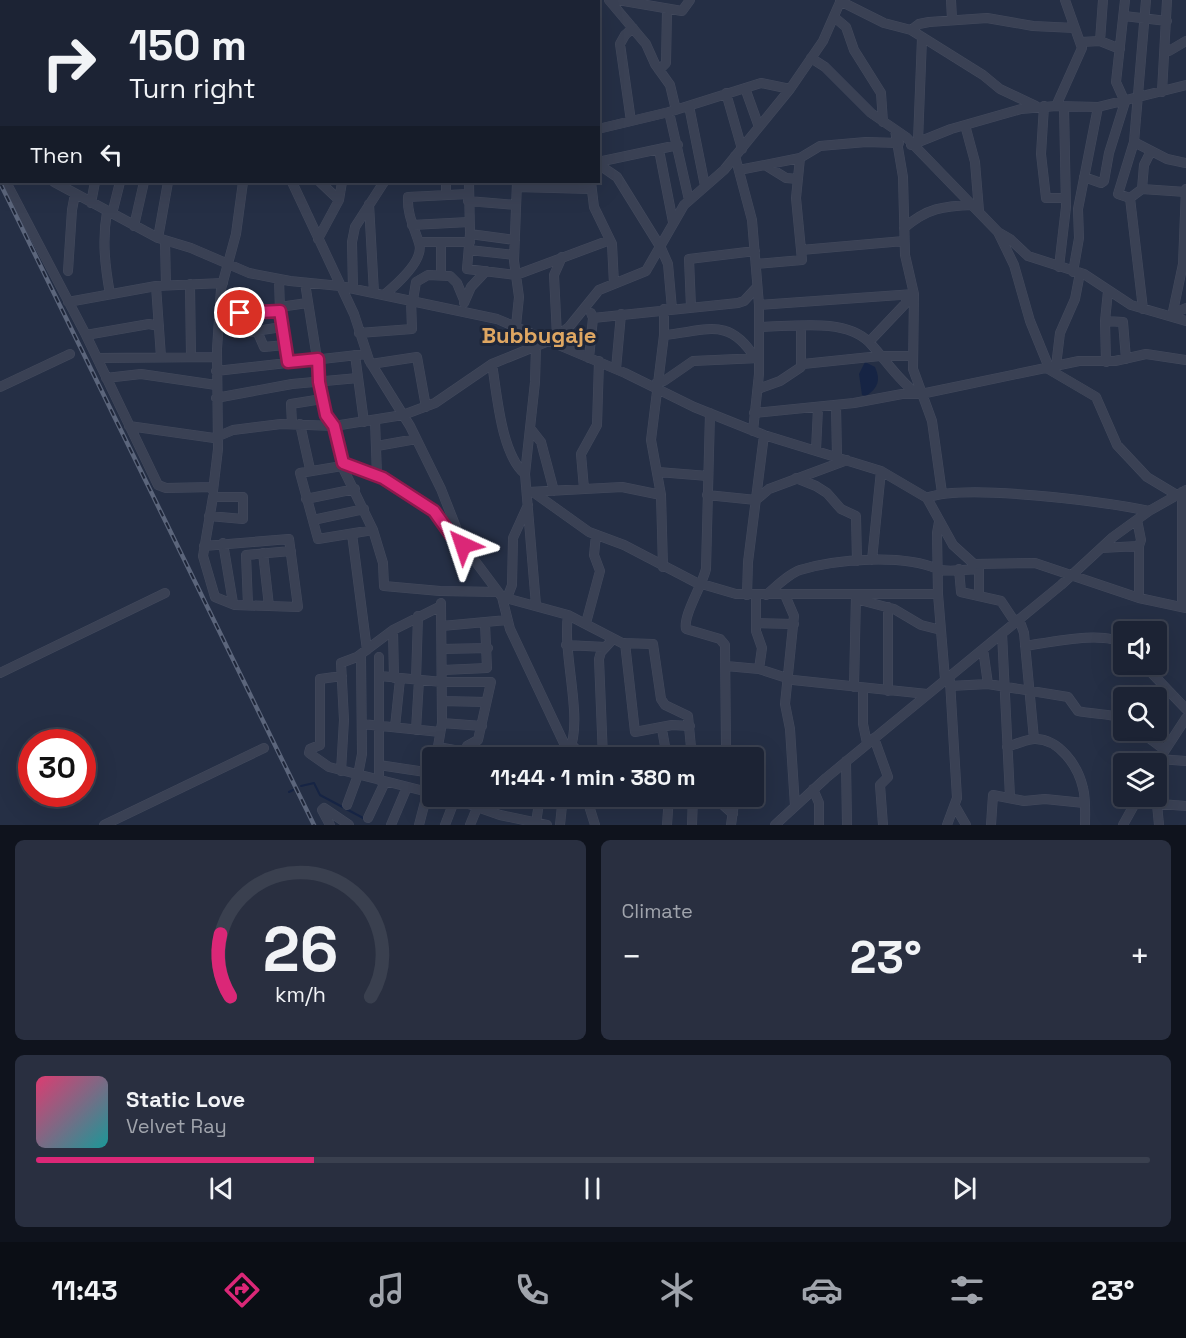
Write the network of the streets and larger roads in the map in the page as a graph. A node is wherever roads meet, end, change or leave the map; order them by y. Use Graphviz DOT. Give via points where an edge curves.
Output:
graph roads {
  1 [pos="609,0"];
  2 [pos="618,0"];
  3 [pos="690,0"];
  4 [pos="951,0"];
  5 [pos="1065,0"];
  6 [pos="1100,0"];
  7 [pos="1125,0"];
  8 [pos="1146,0"];
  9 [pos="1167,0"];
  10 [pos="841,1"];
  11 [pos="663,5"];
  12 [pos="1124,16"];
  13 [pos="834,17"];
  14 [pos="1146,18"];
  15 [pos="952,20"];
  16 [pos="1167,21"];
  17 [pos="633,28"];
  18 [pos="1075,28"];
  19 [pos="912,30"];
  20 [pos="922,38"];
  21 [pos="1100,40"];
  22 [pos="1186,41"];
  23 [pos="1081,42"];
  24 [pos="1166,48"];
  25 [pos="1120,49"];
  26 [pos="811,58"];
  27 [pos="659,70"];
  28 [pos="1186,85"];
  29 [pos="745,88"];
  30 [pos="790,89"];
  31 [pos="1162,92"];
  32 [pos="726,93"];
  33 [pos="1136,99"];
  34 [pos="1125,102"];
  35 [pos="688,106"];
  36 [pos="1042,106"];
  37 [pos="1060,106"];
  38 [pos="1098,107"];
  39 [pos="752,109"];
  40 [pos="672,111"];
  41 [pos="732,114"];
  42 [pos="631,121"];
  43 [pos="883,122"];
  44 [pos="965,126"];
  45 [pos="759,127"];
  46 [pos="600,129"];
  47 [pos="895,130"];
  48 [pos="1134,142"];
  49 [pos="899,143"];
  50 [pos="915,143"];
  51 [pos="678,145"];
  52 [pos="659,150"];
  53 [pos="1151,151"];
  54 [pos="739,152"];
  55 [pos="800,158"];
  56 [pos="600,163"];
  57 [pos="1186,163"];
  58 [pos="600,164"];
  59 [pos="765,165"];
  60 [pos="739,170"];
  61 [pos="1084,177"];
  62 [pos="798,179"];
  63 [pos="7,183"];
  64 [pos="57,183"];
  65 [pos="95,183"];
  66 [pos="120,183"];
  67 [pos="144,183"];
  68 [pos="168,183"];
  69 [pos="243,183"];
  70 [pos="292,183"];
  71 [pos="321,183"];
  72 [pos="383,183"];
  73 [pos="446,183"];
  74 [pos="469,183"];
  75 [pos="342,184"];
  76 [pos="517,184"];
  77 [pos="591,185"];
  78 [pos="705,186"];
  79 [pos="72,189"];
  80 [pos="1142,189"];
  81 [pos="1186,191"];
  82 [pos="446,195"];
  83 [pos="468,197"];
  84 [pos="1065,198"];
  85 [pos="1130,198"];
  86 [pos="339,200"];
  87 [pos="689,200"];
  88 [pos="91,203"];
  89 [pos="369,204"];
  90 [pos="516,204"];
  91 [pos="976,208"];
  92 [pos="110,213"];
  93 [pos="469,222"];
  94 [pos="673,222"];
  95 [pos="412,225"];
  96 [pos="134,226"];
  97 [pos="904,228"];
  98 [pos="998,232"];
  99 [pos="318,239"];
  100 [pos="162,240"];
  101 [pos="515,240"];
  102 [pos="610,240"];
  103 [pos="904,241"];
  104 [pos="352,242"];
  105 [pos="371,242"];
  106 [pos="419,242"];
  107 [pos="441,242"];
  108 [pos="470,242"];
  109 [pos="661,248"];
  110 [pos="801,250"];
  111 [pos="755,251"];
  112 [pos="514,255"];
  113 [pos="562,257"];
  114 [pos="229,264"];
  115 [pos="756,264"];
  116 [pos="1059,267"];
  117 [pos="68,271"];
  118 [pos="486,271"];
  119 [pos="1076,272"];
  120 [pos="516,275"];
  121 [pos="441,276"];
  122 [pos="279,279"];
  123 [pos="223,283"];
  124 [pos="305,283"];
  125 [pos="190,284"];
  126 [pos="614,284"];
  127 [pos="161,286"];
  128 [pos="340,286"];
  129 [pos="757,287"];
  130 [pos="352,289"];
  131 [pos="1108,291"];
  132 [pos="110,294"];
  133 [pos="379,294"];
  134 [pos="911,294"];
  135 [pos="412,300"];
  136 [pos="465,300"];
  137 [pos="68,302"];
  138 [pos="307,303"];
  139 [pos="759,305"];
  140 [pos="587,306"];
  141 [pos="691,307"];
  142 [pos="1186,308"];
  143 [pos="280,309"];
  144 [pos="668,309"];
  145 [pos="1143,309"];
  146 [pos="460,312"];
  147 [pos="220,314"];
  148 [pos="621,314"];
  149 [pos="1172,315"];
  150 [pos="593,318"];
  151 [pos="1105,321"];
  152 [pos="1186,321"];
  153 [pos="219,325"];
  154 [pos="159,326"];
  155 [pos="516,326"];
  156 [pos="801,326"];
  157 [pos="282,327"];
  158 [pos="759,327"];
  159 [pos="257,331"];
  160 [pos="359,333"];
  161 [pos="86,335"];
  162 [pos="664,335"];
  163 [pos="554,338"];
  164 [pos="869,342"];
  165 [pos="285,345"];
  166 [pos="536,347"];
  167 [pos="70,354"];
  168 [pos="366,354"];
  169 [pos="355,355"];
  170 [pos="880,356"];
  171 [pos="913,356"];
  172 [pos="161,357"];
  173 [pos="191,357"];
  174 [pos="217,357"];
  175 [pos="96,358"];
  176 [pos="757,358"];
  177 [pos="318,359"];
  178 [pos="594,359"];
  179 [pos="1126,359"];
  180 [pos="1186,360"];
  181 [pos="288,362"];
  182 [pos="1106,362"];
  183 [pos="371,364"];
  184 [pos="492,364"];
  185 [pos="802,364"];
  186 [pos="1052,366"];
  187 [pos="616,369"];
  188 [pos="216,371"];
  189 [pos="106,378"];
  190 [pos="358,378"];
  191 [pos="319,382"];
  192 [pos="216,385"];
  193 [pos="657,386"];
  194 [pos="0,387"];
  195 [pos="758,389"];
  196 [pos="919,394"];
  197 [pos="216,398"];
  198 [pos="322,399"];
  199 [pos="836,405"];
  200 [pos="426,407"];
  201 [pos="818,408"];
  202 [pos="710,413"];
  203 [pos="754,413"];
  204 [pos="403,415"];
  205 [pos="375,420"];
  206 [pos="364,422"];
  207 [pos="296,424"];
  208 [pos="129,426"];
  209 [pos="334,426"];
  210 [pos="530,428"];
  211 [pos="753,431"];
  212 [pos="764,435"];
  213 [pos="217,438"];
  214 [pos="417,439"];
  215 [pos="377,446"];
  216 [pos="816,450"];
  217 [pos="842,459"];
  218 [pos="343,464"];
  219 [pos="310,469"];
  220 [pos="881,471"];
  221 [pos="658,472"];
  222 [pos="525,474"];
  223 [pos="377,476"];
  224 [pos="708,476"];
  225 [pos="796,478"];
  226 [pos="355,489"];
  227 [pos="584,489"];
  228 [pos="213,491"];
  229 [pos="554,491"];
  230 [pos="530,492"];
  231 [pos="942,493"];
  232 [pos="1182,493"];
  233 [pos="660,495"];
  234 [pos="707,495"];
  235 [pos="306,498"];
  236 [pos="927,498"];
  237 [pos="756,500"];
  238 [pos="528,505"];
  239 [pos="364,509"];
  240 [pos="1149,511"];
  241 [pos="209,516"];
  242 [pos="313,520"];
  243 [pos="1137,520"];
  244 [pos="939,522"];
  245 [pos="373,530"];
  246 [pos="352,534"];
  247 [pos="596,535"];
  248 [pos="460,540"];
  249 [pos="223,543"];
  250 [pos="204,546"];
  251 [pos="1138,546"];
  252 [pos="1101,548"];
  253 [pos="291,551"];
  254 [pos="263,553"];
  255 [pos="872,560"];
  256 [pos="246,561"];
  257 [pos="857,561"];
  258 [pos="225,563"];
  259 [pos="663,567"];
  260 [pos="979,567"];
  261 [pos="938,569"];
  262 [pos="959,569"];
  263 [pos="1070,576"];
  264 [pos="703,585"];
  265 [pos="440,591"];
  266 [pos="165,593"];
  267 [pos="938,594"];
  268 [pos="751,595"];
  269 [pos="766,595"];
  270 [pos="785,595"];
  271 [pos="503,596"];
  272 [pos="979,596"];
  273 [pos="856,597"];
  274 [pos="1139,598"];
  275 [pos="233,603"];
  276 [pos="248,605"];
  277 [pos="536,605"];
  278 [pos="268,606"];
  279 [pos="441,606"];
  280 [pos="888,607"];
  281 [pos="1184,607"];
  282 [pos="568,615"];
  283 [pos="418,616"];
  284 [pos="507,620"];
  285 [pos="1017,620"];
  286 [pos="485,623"];
  287 [pos="586,623"];
  288 [pos="756,623"];
  289 [pos="794,624"];
  290 [pos="442,626"];
  291 [pos="393,630"];
  292 [pos="941,630"];
  293 [pos="1002,633"];
  294 [pos="1113,638"];
  295 [pos="613,639"];
  296 [pos="625,643"];
  297 [pos="566,645"];
  298 [pos="1025,646"];
  299 [pos="605,647"];
  300 [pos="488,648"];
  301 [pos="442,649"];
  302 [pos="984,649"];
  303 [pos="364,653"];
  304 [pos="379,657"];
  305 [pos="726,666"];
  306 [pos="759,669"];
  307 [pos="443,670"];
  308 [pos="0,673"];
  309 [pos="1154,675"];
  310 [pos="342,676"];
  311 [pos="380,676"];
  312 [pos="397,678"];
  313 [pos="786,678"];
  314 [pos="418,680"];
  315 [pos="949,680"];
  316 [pos="442,682"];
  317 [pos="987,684"];
  318 [pos="1007,686"];
  319 [pos="858,688"];
  320 [pos="888,691"];
  321 [pos="1031,691"];
  322 [pos="927,694"];
  323 [pos="442,701"];
  324 [pos="486,702"];
  325 [pos="1186,709"];
  326 [pos="1113,715"];
  327 [pos="1186,718"];
  328 [pos="362,724"];
  329 [pos="380,725"];
  330 [pos="482,726"];
  331 [pos="690,726"];
  332 [pos="395,727"];
  333 [pos="441,728"];
  334 [pos="662,729"];
  335 [pos="416,730"];
  336 [pos="1034,739"];
  337 [pos="871,741"];
  338 [pos="1153,741"];
  339 [pos="438,747"];
  340 [pos="467,747"];
  341 [pos="566,747"];
  342 [pos="571,747"];
  343 [pos="602,747"];
  344 [pos="665,747"];
  345 [pos="691,747"];
  346 [pos="726,747"];
  347 [pos="1007,747"];
  348 [pos="264,748"];
  349 [pos="1165,750"];
  350 [pos="1163,753"];
  351 [pos="1167,761"];
  352 [pos="1186,761"];
  353 [pos="846,762"];
  354 [pos="379,765"];
  355 [pos="341,771"];
  356 [pos="422,772"];
  357 [pos="358,775"];
  358 [pos="382,781"];
  359 [pos="407,787"];
  360 [pos="813,789"];
  361 [pos="422,790"];
  362 [pos="1010,797"];
  363 [pos="1084,803"];
  364 [pos="347,805"];
  365 [pos="1167,805"];
  366 [pos="795,806"];
  367 [pos="954,806"];
  368 [pos="1186,806"];
  369 [pos="425,807"];
  370 [pos="449,807"];
  371 [pos="478,807"];
  372 [pos="480,807"];
  373 [pos="538,807"];
  374 [pos="561,807"];
  375 [pos="589,807"];
  376 [pos="668,807"];
  377 [pos="693,807"];
  378 [pos="726,807"];
  379 [pos="734,807"];
  380 [pos="1133,807"];
  381 [pos="1157,807"];
  382 [pos="733,814"];
  383 [pos="500,815"];
  384 [pos="368,818"];
  385 [pos="536,823"];
  386 [pos="104,825"];
  387 [pos="330,825"];
  388 [pos="349,825"];
  389 [pos="392,825"];
  390 [pos="419,825"];
  391 [pos="445,825"];
  392 [pos="470,825"];
  393 [pos="496,825"];
  394 [pos="547,825"];
  395 [pos="560,825"];
  396 [pos="595,825"];
  397 [pos="667,825"];
  398 [pos="692,825"];
  399 [pos="731,825"];
  400 [pos="775,825"];
  401 [pos="819,825"];
  402 [pos="847,825"];
  403 [pos="883,825"];
  404 [pos="947,825"];
  405 [pos="966,825"];
  406 [pos="992,825"];
  407 [pos="1085,825"];
  408 [pos="1123,825"];
  409 [pos="1159,825"];
  1 -- 17 [label="street"];
  2 -- 11 [label="street"];
  3 -- 11 [label="street" via="682,11"];
  4 -- 15 [label="street"];
  5 -- 18 [label="street"];
  6 -- 21 [label="street"];
  7 -- 12 [label="street"];
  8 -- 14 [label="street"];
  9 -- 16 [label="street"];
  10 -- 13 [label="street"];
  10 -- 19 [label="street" via="884,23"];
  11 -- 27 [label="street" via="666,63"];
  12 -- 14 [label="street"];
  12 -- 25 [label="street"];
  13 -- 26 [label="street"];
  13 -- 43 [label="street" via="846,27 854,50 881,93"];
  14 -- 16 [label="street"];
  14 -- 33 [label="street"];
  15 -- 18 [label="street" via="987,18"];
  15 -- 19 [label="street" via="920,24"];
  16 -- 24 [label="street"];
  17 -- 27 [label="street"];
  17 -- 42 [label="street" via="620,44"];
  18 -- 23 [label="street"];
  19 -- 20 [label="street"];
  20 -- 36 [label="street" via="1000,89"];
  20 -- 50 [label="street"];
  21 -- 23 [label="street"];
  21 -- 25 [label="street"];
  22 -- 24 [label="street" via="1169,51"];
  23 -- 37 [label="street" via="1081,52"];
  24 -- 31 [label="street"];
  25 -- 34 [label="street" via="1116,82"];
  26 -- 30 [label="street"];
  26 -- 43 [label="street"];
  27 -- 40 [label="street" via="670,85"];
  28 -- 31 [label="street"];
  29 -- 30 [label="street" via="761,83"];
  29 -- 32 [label="street"];
  29 -- 39 [label="street"];
  30 -- 45 [label="street"];
  31 -- 33 [label="street"];
  32 -- 35 [label="street"];
  32 -- 41 [label="street"];
  33 -- 34 [label="street"];
  33 -- 48 [label="street"];
  34 -- 38 [label="street"];
  34 -- 61 [label="street" via="1104,182"];
  35 -- 40 [label="street"];
  35 -- 78 [label="street"];
  36 -- 37 [label="street"];
  36 -- 44 [label="street"];
  36 -- 84 [label="street" via="1041,154 1046,198"];
  37 -- 38 [label="street"];
  37 -- 84 [label="street"];
  38 -- 61 [label="street"];
  39 -- 41 [label="street"];
  39 -- 45 [label="street"];
  40 -- 42 [label="street"];
  40 -- 51 [label="street"];
  41 -- 54 [label="street"];
  42 -- 46 [label="street"];
  43 -- 47 [label="street"];
  44 -- 50 [label="street"];
  44 -- 91 [label="street" via="975,162"];
  45 -- 54 [label="street"];
  47 -- 49 [label="street"];
  47 -- 50 [label="street"];
  48 -- 53 [label="street"];
  48 -- 85 [label="street" via="1118,194"];
  49 -- 55 [label="street" via="820,146"];
  49 -- 97 [label="street"];
  50 -- 91 [label="street"];
  51 -- 52 [label="street"];
  51 -- 87 [label="street"];
  52 -- 56 [label="street"];
  52 -- 94 [label="street"];
  53 -- 57 [label="street"];
  53 -- 80 [label="street" via="1144,165"];
  54 -- 60 [label="street"];
  54 -- 78 [label="street"];
  55 -- 59 [label="street"];
  55 -- 62 [label="street"];
  58 -- 109 [label="street" via="617,177"];
  59 -- 60 [label="street"];
  59 -- 62 [label="street" via="786,178"];
  60 -- 111 [label="street" via="752,220"];
  61 -- 119 [label="street" via="1078,209"];
  62 -- 110 [label="street" via="796,207"];
  63 -- 137 [label="street"];
  64 -- 79 [label="street"];
  65 -- 88 [label="street"];
  66 -- 92 [label="street"];
  67 -- 96 [label="street"];
  68 -- 100 [label="street"];
  69 -- 114 [label="street"];
  70 -- 99 [label="street"];
  71 -- 86 [label="street"];
  72 -- 89 [label="street"];
  73 -- 82 [label="street"];
  74 -- 83 [label="street"];
  75 -- 86 [label="street"];
  76 -- 77 [label="street"];
  76 -- 90 [label="street"];
  77 -- 102 [label="street" via="600,222"];
  78 -- 87 [label="street"];
  79 -- 88 [label="street"];
  79 -- 117 [label="street"];
  80 -- 81 [label="street"];
  80 -- 85 [label="street"];
  81 -- 149 [label="street" via="1183,264"];
  82 -- 83 [label="street"];
  82 -- 95 [label="street" via="408,197"];
  83 -- 90 [label="street"];
  83 -- 93 [label="street"];
  84 -- 116 [label="street"];
  85 -- 145 [label="street"];
  86 -- 99 [label="street"];
  87 -- 94 [label="street"];
  88 -- 92 [label="street"];
  89 -- 104 [label="street" via="355,227"];
  89 -- 105 [label="street"];
  90 -- 101 [label="street"];
  91 -- 97 [label="street" via="939,208 919,215"];
  91 -- 98 [label="street"];
  92 -- 96 [label="street"];
  92 -- 132 [label="street" via="104,232 104,262"];
  93 -- 95 [label="street"];
  93 -- 108 [label="street"];
  94 -- 109 [label="street"];
  95 -- 106 [label="street"];
  96 -- 100 [label="street"];
  97 -- 103 [label="street"];
  98 -- 116 [label="street" via="1028,256"];
  98 -- 186 [label="street" via="1014,265 1030,321"];
  99 -- 128 [label="street"];
  100 -- 114 [label="street"];
  100 -- 127 [label="street"];
  101 -- 108 [label="street"];
  101 -- 112 [label="street"];
  102 -- 113 [label="street"];
  102 -- 126 [label="street"];
  103 -- 110 [label="street"];
  103 -- 134 [label="street"];
  104 -- 105 [label="street"];
  104 -- 130 [label="street"];
  105 -- 133 [label="street"];
  106 -- 107 [label="street"];
  106 -- 133 [label="street" via="418,254 405,277"];
  107 -- 108 [label="street"];
  107 -- 121 [label="street"];
  108 -- 112 [label="street"];
  108 -- 118 [label="street" via="466,269"];
  109 -- 126 [label="street" via="646,271"];
  109 -- 144 [label="street" via="668,264"];
  110 -- 115 [label="street" via="801,260"];
  111 -- 115 [label="street"];
  111 -- 141 [label="street" via="688,259"];
  112 -- 120 [label="street"];
  113 -- 120 [label="street"];
  113 -- 163 [label="street" via="554,275"];
  114 -- 122 [label="street"];
  114 -- 123 [label="street"];
  115 -- 129 [label="street"];
  116 -- 119 [label="street"];
  118 -- 120 [label="street"];
  118 -- 136 [label="street"];
  119 -- 131 [label="street"];
  119 -- 186 [label="street" via="1075,299 1060,333"];
  120 -- 155 [label="street"];
  121 -- 135 [label="street" via="428,275 418,280"];
  121 -- 136 [label="street" via="453,278"];
  122 -- 124 [label="street"];
  122 -- 143 [label="street"];
  123 -- 125 [label="street"];
  123 -- 147 [label="street"];
  124 -- 128 [label="street"];
  124 -- 138 [label="street"];
  125 -- 127 [label="street"];
  125 -- 173 [label="street"];
  126 -- 140 [label="street" via="599,290"];
  127 -- 132 [label="street"];
  127 -- 154 [label="street"];
  128 -- 130 [label="street"];
  128 -- 160 [label="street"];
  129 -- 139 [label="street"];
  129 -- 141 [label="street" via="738,303"];
  130 -- 133 [label="street"];
  131 -- 145 [label="street"];
  131 -- 151 [label="street"];
  132 -- 137 [label="street"];
  133 -- 135 [label="street"];
  134 -- 139 [label="street"];
  134 -- 164 [label="street"];
  134 -- 171 [label="street"];
  135 -- 146 [label="street"];
  135 -- 160 [label="street" via="412,329"];
  136 -- 146 [label="street"];
  137 -- 161 [label="street"];
  138 -- 143 [label="street"];
  138 -- 177 [label="street"];
  139 -- 158 [label="street"];
  140 -- 150 [label="street"];
  140 -- 163 [label="street"];
  141 -- 144 [label="street"];
  142 -- 149 [label="street"];
  143 -- 147 [label="street"];
  143 -- 157 [label="street"];
  144 -- 148 [label="street"];
  144 -- 162 [label="street"];
  145 -- 149 [label="street"];
  146 -- 155 [label="street" via="497,318"];
  147 -- 153 [label="street"];
  148 -- 150 [label="street"];
  148 -- 187 [label="street"];
  149 -- 152 [label="street"];
  150 -- 178 [label="street"];
  151 -- 179 [label="street" via="1123,322"];
  151 -- 182 [label="street"];
  153 -- 159 [label="street" via="239,325 246,331"];
  153 -- 174 [label="street"];
  154 -- 161 [label="street" via="149,324"];
  154 -- 172 [label="street"];
  155 -- 163 [label="street"];
  156 -- 158 [label="street"];
  156 -- 164 [label="street" via="846,330"];
  156 -- 185 [label="street"];
  157 -- 159 [label="street"];
  157 -- 165 [label="street"];
  158 -- 176 [label="street"];
  159 -- 165 [label="street" via="264,347"];
  160 -- 168 [label="street"];
  161 -- 175 [label="street"];
  162 -- 176 [label="street" via="725,329 739,335"];
  162 -- 193 [label="street"];
  163 -- 166 [label="street"];
  163 -- 178 [label="street"];
  164 -- 170 [label="street"];
  165 -- 181 [label="street"];
  166 -- 184 [label="street"];
  166 -- 210 [label="street"];
  167 -- 194 [label="street"];
  168 -- 169 [label="street"];
  168 -- 183 [label="street"];
  169 -- 177 [label="street"];
  169 -- 190 [label="street"];
  170 -- 171 [label="street"];
  170 -- 185 [label="street"];
  170 -- 196 [label="street" via="897,378"];
  171 -- 196 [label="street"];
  172 -- 173 [label="street"];
  172 -- 175 [label="street"];
  173 -- 174 [label="street"];
  174 -- 188 [label="street"];
  175 -- 189 [label="street"];
  176 -- 193 [label="street" via="693,361"];
  176 -- 195 [label="street"];
  177 -- 181 [label="street"];
  177 -- 191 [label="street"];
  178 -- 187 [label="street"];
  178 -- 227 [label="street" via="597,425 581,454"];
  179 -- 180 [label="street" via="1159,354"];
  179 -- 182 [label="street"];
  181 -- 188 [label="street"];
  182 -- 186 [label="street"];
  183 -- 200 [label="street" via="417,357"];
  183 -- 204 [label="street"];
  184 -- 200 [label="street"];
  184 -- 222 [label="street" via="501,423 516,466"];
  185 -- 195 [label="street" via="789,376"];
  186 -- 196 [label="street"];
  186 -- 232 [label="street" via="1055,375 1096,397 1117,445 1147,477"];
  187 -- 193 [label="street"];
  188 -- 192 [label="street"];
  189 -- 192 [label="street" via="141,374"];
  189 -- 208 [label="street"];
  190 -- 191 [label="street"];
  190 -- 206 [label="street"];
  191 -- 197 [label="street"];
  191 -- 198 [label="street"];
  192 -- 197 [label="street"];
  193 -- 202 [label="street"];
  193 -- 221 [label="street" via="651,440"];
  195 -- 203 [label="street"];
  196 -- 199 [label="street"];
  196 -- 231 [label="street" via="932,422"];
  197 -- 213 [label="street"];
  198 -- 207 [label="street" via="291,404"];
  198 -- 209 [label="street"];
  199 -- 201 [label="street"];
  199 -- 217 [label="street"];
  200 -- 204 [label="street"];
  201 -- 203 [label="street"];
  201 -- 216 [label="street"];
  202 -- 211 [label="street"];
  202 -- 224 [label="street"];
  203 -- 211 [label="street"];
  204 -- 205 [label="street"];
  204 -- 214 [label="street"];
  205 -- 206 [label="street"];
  205 -- 215 [label="street"];
  206 -- 209 [label="street"];
  207 -- 209 [label="street"];
  207 -- 213 [label="street" via="233,430"];
  207 -- 219 [label="street"];
  208 -- 213 [label="street"];
  208 -- 228 [label="street" via="158,485"];
  209 -- 218 [label="street"];
  210 -- 222 [label="street"];
  210 -- 229 [label="street" via="541,442"];
  211 -- 212 [label="street"];
  212 -- 216 [label="street"];
  212 -- 237 [label="street"];
  213 -- 228 [label="street"];
  214 -- 215 [label="street"];
  214 -- 248 [label="street"];
  215 -- 223 [label="street"];
  216 -- 217 [label="street"];
  217 -- 220 [label="street"];
  217 -- 225 [label="street"];
  218 -- 219 [label="street"];
  218 -- 223 [label="street"];
  218 -- 226 [label="street"];
  219 -- 235 [label="street" via="299,475"];
  220 -- 236 [label="street"];
  220 -- 255 [label="street"];
  221 -- 224 [label="street"];
  221 -- 233 [label="street"];
  222 -- 230 [label="street"];
  223 -- 248 [label="street" via="434,511 451,535"];
  224 -- 234 [label="street"];
  225 -- 237 [label="street"];
  225 -- 257 [label="street" via="828,493 841,509 856,516"];
  226 -- 235 [label="street"];
  226 -- 239 [label="street"];
  227 -- 229 [label="street"];
  227 -- 233 [label="street" via="622,487"];
  228 -- 241 [label="street"];
  228 -- 241 [label="street" via="242,495 244,519"];
  229 -- 230 [label="street"];
  230 -- 238 [label="street"];
  230 -- 247 [label="street"];
  231 -- 236 [label="street"];
  231 -- 240 [label="street" via="1026,496"];
  232 -- 240 [label="street"];
  232 -- 281 [label="street" via="1180,573"];
  233 -- 259 [label="street"];
  234 -- 237 [label="street"];
  234 -- 264 [label="street" via="708,549"];
  235 -- 242 [label="street"];
  236 -- 244 [label="street"];
  237 -- 268 [label="street" via="748,562"];
  238 -- 271 [label="street" via="513,538 512,585"];
  238 -- 277 [label="street"];
  239 -- 242 [label="street"];
  239 -- 245 [label="street"];
  240 -- 243 [label="street"];
  241 -- 250 [label="street"];
  242 -- 246 [label="street" via="318,539"];
  243 -- 251 [label="street" via="1141,540"];
  243 -- 252 [label="street"];
  244 -- 260 [label="street" via="968,561"];
  244 -- 261 [label="street"];
  245 -- 246 [label="street"];
  245 -- 265 [label="street" via="383,563 384,586"];
  246 -- 303 [label="street"];
  247 -- 259 [label="street" via="624,545"];
  247 -- 287 [label="street" via="594,555 600,571"];
  248 -- 271 [label="street"];
  249 -- 250 [label="street"];
  249 -- 253 [label="street" via="288,539"];
  249 -- 258 [label="street"];
  250 -- 275 [label="street" via="203,561 215,597"];
  251 -- 252 [label="street"];
  251 -- 274 [label="street"];
  252 -- 263 [label="street"];
  253 -- 254 [label="street"];
  253 -- 278 [label="street" via="298,607"];
  254 -- 256 [label="street" via="247,554"];
  254 -- 278 [label="street"];
  255 -- 257 [label="street"];
  255 -- 261 [label="street" via="928,564"];
  256 -- 258 [label="street"];
  256 -- 276 [label="street"];
  257 -- 269 [label="street" via="800,571"];
  258 -- 275 [label="street"];
  259 -- 264 [label="street"];
  260 -- 262 [label="street"];
  260 -- 263 [label="street" via="1035,563"];
  260 -- 272 [label="street"];
  261 -- 262 [label="street"];
  261 -- 267 [label="street"];
  262 -- 272 [label="street" via="961,592"];
  263 -- 274 [label="street"];
  263 -- 285 [label="street"];
  264 -- 268 [label="street"];
  264 -- 305 [label="street" via="686,617 686,629 723,641"];
  265 -- 271 [label="street"];
  265 -- 279 [label="street"];
  266 -- 308 [label="street"];
  267 -- 273 [label="street"];
  267 -- 292 [label="street"];
  268 -- 269 [label="street"];
  268 -- 288 [label="street"];
  269 -- 270 [label="street"];
  270 -- 273 [label="street"];
  270 -- 289 [label="street" via="794,610"];
  271 -- 277 [label="street"];
  271 -- 284 [label="street"];
  272 -- 285 [label="street" via="1001,601"];
  273 -- 280 [label="street"];
  273 -- 319 [label="street"];
  274 -- 281 [label="street"];
  275 -- 276 [label="street"];
  276 -- 278 [label="street"];
  277 -- 282 [label="street"];
  279 -- 283 [label="street"];
  279 -- 290 [label="street"];
  280 -- 292 [label="street" via="921,625"];
  280 -- 320 [label="street"];
  282 -- 287 [label="street"];
  282 -- 297 [label="street"];
  283 -- 291 [label="street"];
  283 -- 314 [label="street"];
  284 -- 286 [label="street"];
  284 -- 341 [label="street"];
  285 -- 293 [label="street"];
  285 -- 298 [label="street"];
  286 -- 290 [label="street"];
  286 -- 300 [label="street"];
  287 -- 295 [label="street"];
  288 -- 289 [label="street"];
  288 -- 306 [label="street" via="762,648"];
  289 -- 313 [label="street"];
  290 -- 301 [label="street"];
  291 -- 303 [label="street"];
  291 -- 312 [label="street"];
  292 -- 315 [label="street"];
  293 -- 302 [label="street"];
  293 -- 318 [label="street"];
  294 -- 298 [label="street"];
  295 -- 296 [label="street"];
  295 -- 299 [label="street"];
  296 -- 331 [label="street" via="655,645 661,699 688,716"];
  296 -- 334 [label="street" via="635,732"];
  297 -- 299 [label="street"];
  297 -- 342 [label="street" via="576,734"];
  298 -- 321 [label="street"];
  299 -- 343 [label="street" via="598,670"];
  300 -- 301 [label="street"];
  300 -- 307 [label="street" via="486,669"];
  301 -- 307 [label="street"];
  302 -- 315 [label="street"];
  302 -- 317 [label="street"];
  303 -- 310 [label="street" via="341,663"];
  303 -- 328 [label="street"];
  304 -- 311 [label="street"];
  305 -- 306 [label="street"];
  305 -- 346 [label="street"];
  306 -- 313 [label="street"];
  307 -- 316 [label="street"];
  309 -- 325 [label="street"];
  310 -- 355 [label="street"];
  310 -- 355 [label="street" via="320,679 320,745 309,752 326,766"];
  311 -- 312 [label="street"];
  311 -- 329 [label="street"];
  312 -- 314 [label="street"];
  312 -- 332 [label="street"];
  313 -- 319 [label="street"];
  313 -- 366 [label="street" via="785,709"];
  314 -- 316 [label="street"];
  314 -- 335 [label="street"];
  315 -- 317 [label="street"];
  315 -- 322 [label="street"];
  315 -- 367 [label="street" via="957,798"];
  316 -- 323 [label="street"];
  316 -- 324 [label="street" via="489,681"];
  317 -- 318 [label="street"];
  318 -- 321 [label="street"];
  318 -- 347 [label="street"];
  319 -- 320 [label="street"];
  319 -- 337 [label="street" via="863,724"];
  320 -- 322 [label="street"];
  321 -- 326 [label="street" via="1068,697 1078,711"];
  321 -- 336 [label="street"];
  322 -- 337 [label="street"];
  323 -- 324 [label="street"];
  323 -- 333 [label="street"];
  324 -- 330 [label="street"];
  327 -- 349 [label="street"];
  328 -- 329 [label="street"];
  328 -- 357 [label="street"];
  329 -- 332 [label="street"];
  329 -- 354 [label="street"];
  330 -- 333 [label="street"];
  330 -- 340 [label="street" via="478,740"];
  331 -- 334 [label="street"];
  331 -- 345 [label="street"];
  332 -- 335 [label="street"];
  333 -- 335 [label="street"];
  333 -- 339 [label="street"];
  334 -- 344 [label="street"];
  336 -- 347 [label="street"];
  336 -- 363 [label="street" via="1053,742 1068,757 1083,785"];
  337 -- 353 [label="street"];
  337 -- 403 [label="street" via="888,777 880,785"];
  338 -- 349 [label="street"];
  347 -- 362 [label="street"];
  348 -- 386 [label="street"];
  349 -- 350 [label="street"];
  351 -- 352 [label="street"];
  353 -- 360 [label="street"];
  353 -- 402 [label="street"];
  354 -- 356 [label="street"];
  354 -- 358 [label="street"];
  355 -- 357 [label="street"];
  357 -- 358 [label="street"];
  357 -- 364 [label="street"];
  358 -- 359 [label="street"];
  358 -- 384 [label="street"];
  359 -- 361 [label="street"];
  359 -- 389 [label="street"];
  360 -- 366 [label="street"];
  360 -- 401 [label="street" via="819,803"];
  362 -- 363 [label="street"];
  362 -- 406 [label="street" via="992,796"];
  363 -- 407 [label="street"];
  365 -- 368 [label="street"];
  366 -- 400 [label="street"];
  367 -- 404 [label="street"];
  367 -- 405 [label="street"];
  369 -- 390 [label="street"];
  370 -- 391 [label="street"];
  371 -- 392 [label="street"];
  372 -- 383 [label="street"];
  373 -- 385 [label="street"];
  374 -- 395 [label="street"];
  375 -- 396 [label="street"];
  376 -- 397 [label="street"];
  377 -- 398 [label="street"];
  378 -- 382 [label="street"];
  379 -- 382 [label="street"];
  380 -- 408 [label="street"];
  381 -- 409 [label="street"];
  382 -- 399 [label="street"];
  383 -- 385 [label="street"];
  383 -- 393 [label="street"];
  385 -- 394 [label="street"];
  387 -- 388 [label="street" via="323,808"];
}
